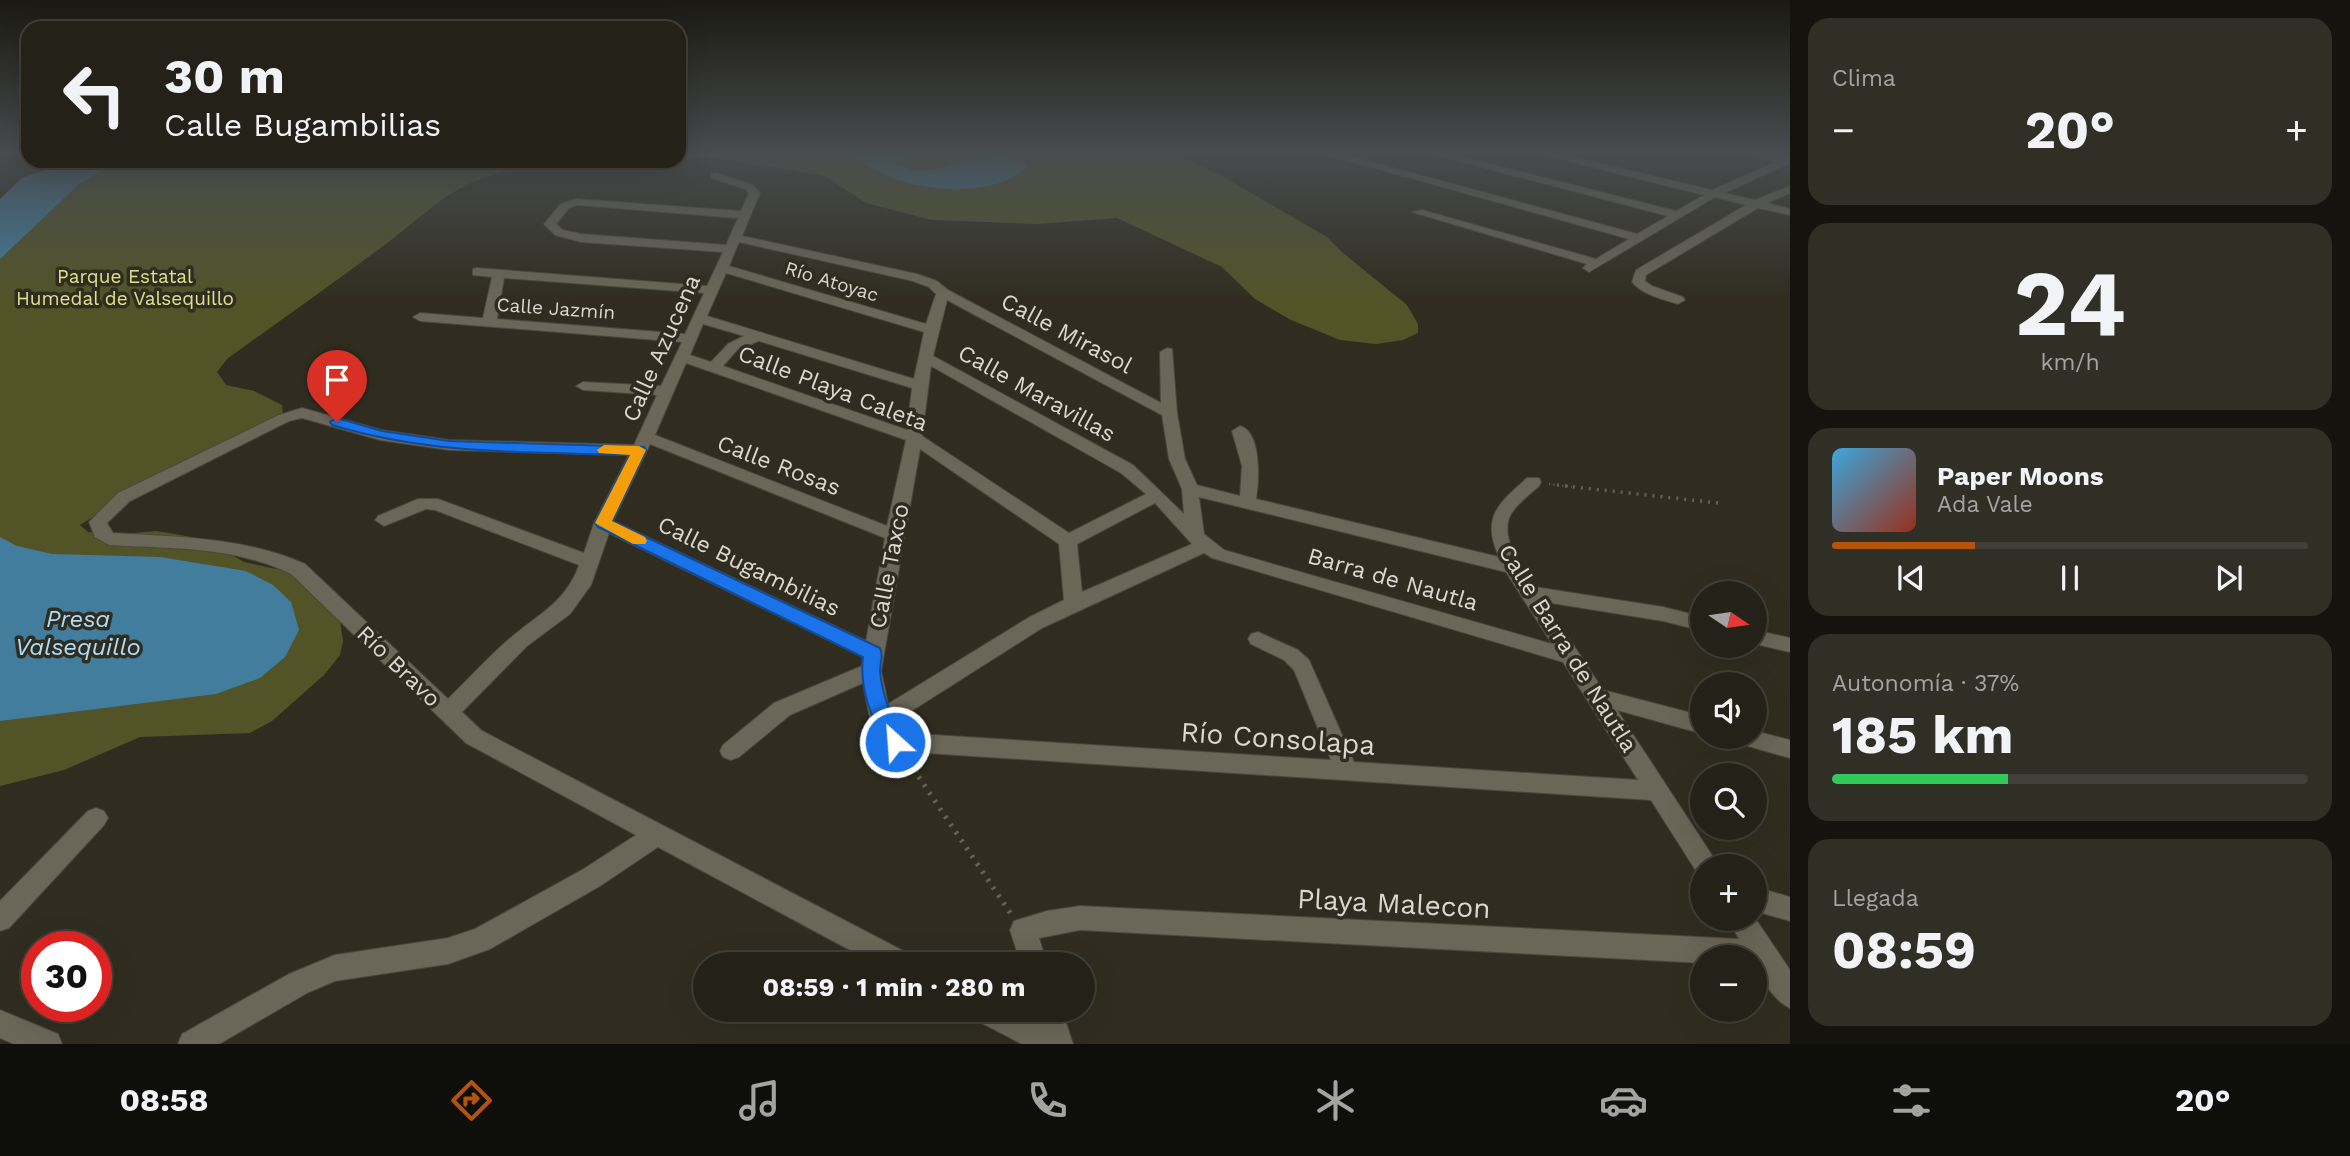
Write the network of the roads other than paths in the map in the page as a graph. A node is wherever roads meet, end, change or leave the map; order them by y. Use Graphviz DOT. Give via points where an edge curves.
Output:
graph roads {
  1 [pos="751,201"];
  2 [pos="1501,201"];
  3 [pos="1622,201"];
  4 [pos="1702,201"];
  5 [pos="1755,201"];
  6 [pos="1764,201"];
  7 [pos="1761,202"];
  8 [pos="1790,206"];
  9 [pos="1418,212"];
  10 [pos="1790,212"];
  11 [pos="744,215"];
  12 [pos="1678,215"];
  13 [pos="1638,238"];
  14 [pos="732,243"];
  15 [pos="723,268"];
  16 [pos="477,272"];
  17 [pos="499,274"];
  18 [pos="711,290"];
  19 [pos="943,293"];
  20 [pos="1678,300"];
  21 [pos="420,317"];
  22 [pos="698,318"];
  23 [pos="489,323"];
  24 [pos="931,330"];
  25 [pos="759,337"];
  26 [pos="689,338"];
  27 [pos="1167,352"];
  28 [pos="682,357"];
  29 [pos="925,357"];
  30 [pos="715,368"];
  31 [pos="583,386"];
  32 [pos="920,386"];
  33 [pos="667,391"];
  34 [pos="1169,413"];
  35 [pos="1240,431"];
  36 [pos="914,438"];
  37 [pos="643,444"];
  38 [pos="1533,482"];
  39 [pos="1190,489"];
  40 [pos="1157,495"];
  41 [pos="1247,502"];
  42 [pos="384,520"];
  43 [pos="603,523"];
  44 [pos="894,535"];
  45 [pos="1068,541"];
  46 [pos="1199,542"];
  47 [pos="591,563"];
  48 [pos="1512,567"];
  49 [pos="1529,593"];
  50 [pos="1074,603"];
  51 [pos="1690,621"];
  52 [pos="1258,639"];
  53 [pos="1768,640"];
  54 [pos="1790,645"];
  55 [pos="1571,657"];
  56 [pos="872,662"];
  57 [pos="1596,696"];
  58 [pos="448,712"];
  59 [pos="881,719"];
  60 [pos="1690,721"];
  61 [pos="895,742"];
  62 [pos="1767,743"];
  63 [pos="1790,749"];
  64 [pos="730,751"];
  65 [pos="1347,772"];
  66 [pos="1658,791"];
  67 [pos="96,818"];
  68 [pos="658,833"];
  69 [pos="1699,854"];
  70 [pos="1767,902"];
  71 [pos="1790,909"];
  72 [pos="0,919"];
  73 [pos="1690,949"];
  74 [pos="880,952"];
  75 [pos="1030,952"];
  76 [pos="1767,959"];
  77 [pos="1790,994"];
  78 [pos="1009,1022"];
  79 [pos="1052,1022"];
  80 [pos="0,1024"];
  81 [pos="48,1044"];
  82 [pos="192,1044"];
  83 [pos="1050,1044"];
  84 [pos="1059,1044"];
  1 -- 11 [label="street, Calle Azucena"];
  2 -- 13 [label="street"];
  3 -- 12 [label="street"];
  4 -- 12 [label="street"];
  5 -- 7 [label="street"];
  6 -- 7 [label="street"];
  7 -- 8 [label="street"];
  7 -- 10 [label="street"];
  7 -- 20 [label="street" via="1640,273 1638,282 1647,289"];
  9 -- 13 [label="street" via="1593,266"];
  11 -- 14 [label="street, Calle Azucena"];
  11 -- 14 [label="street, Calle Mirasol" via="576,202 565,206 550,223 559,233 581,238"];
  12 -- 13 [label="street"];
  14 -- 15 [label="street, Calle Azucena"];
  14 -- 19 [label="street, Calle Mirasol" via="918,278"];
  15 -- 18 [label="street, Calle Azucena"];
  15 -- 24 [label="street, Río Atoyac"];
  16 -- 17 [label="street"];
  17 -- 18 [label="street"];
  17 -- 23 [label="street"];
  18 -- 22 [label="street, Calle Azucena"];
  19 -- 24 [label="street, Calle Taxco"];
  19 -- 34 [label="street, Calle Mirasol"];
  21 -- 23 [label="street, Calle Jazmín"];
  22 -- 25 [label="street"];
  22 -- 26 [label="street, Calle Azucena"];
  23 -- 26 [label="street, Calle Jazmín"];
  24 -- 29 [label="street, Calle Taxco"];
  25 -- 30 [label="street" via="734,344"];
  25 -- 32 [label="street"];
  26 -- 28 [label="street, Calle Azucena"];
  27 -- 34 [label="street"];
  28 -- 30 [label="street, Calle Playa Caleta"];
  28 -- 33 [label="street, Calle Azucena"];
  29 -- 32 [label="street, Calle Taxco"];
  29 -- 40 [label="street, Calle Maravillas" via="1127,469"];
  30 -- 36 [label="street, Calle Playa Caleta"];
  31 -- 33 [label="street"];
  32 -- 36 [label="street, Calle Taxco"];
  33 -- 37 [label="street, Calle Azucena"];
  34 -- 39 [label="street" via="1177,459"];
  35 -- 41 [label="street" via="1253,472"];
  36 -- 44 [label="street, Calle Taxco"];
  36 -- 45 [label="street, Calle Playa Caleta"];
  37 -- 43 [label="street, Calle Azucena"];
  37 -- 44 [label="street, Calle Rosas"];
  37 -- 58 [label="street, Río Bravo" via="449,445 380,435 302,413 124,497 98,522 109,539 243,549 275,556 298,569"];
  38 -- 48 [label="street, Calle Barra de Nautla" via="1503,509 1498,523 1499,540"];
  39 -- 41 [label="street, Barra de Nautla"];
  39 -- 46 [label="street"];
  40 -- 45 [label="street"];
  40 -- 46 [label="street, Calle Maravillas"];
  41 -- 48 [label="street, Barra de Nautla"];
  42 -- 47 [label="street" via="424,503 438,505"];
  43 -- 47 [label="street, Calle Azucena"];
  43 -- 56 [label="street, Calle Bugambilias"];
  44 -- 56 [label="street, Calle Taxco"];
  45 -- 50 [label="street"];
  46 -- 50 [label="street"];
  46 -- 55 [label="street, Barra de Nautla" via="1218,554"];
  47 -- 58 [label="street, Calle Azucena" via="574,599 520,642"];
  48 -- 49 [label="street, Calle Barra de Nautla"];
  49 -- 51 [label="street"];
  49 -- 55 [label="street, Calle Barra de Nautla"];
  50 -- 59 [label="street"];
  52 -- 65 [label="street" via="1291,655 1302,666"];
  53 -- 54 [label="street"];
  55 -- 57 [label="street, Calle Barra de Nautla"];
  56 -- 59 [label="street, Calle Taxco"];
  56 -- 64 [label="street" via="782,709"];
  57 -- 60 [label="street"];
  57 -- 66 [label="street, Calle Barra de Nautla"];
  58 -- 68 [label="street, Río Bravo" via="474,737"];
  59 -- 61 [label="street, Calle Taxco"];
  61 -- 65 [label="street, Río Consolapa"];
  62 -- 63 [label="street"];
  65 -- 66 [label="street, Río Consolapa"];
  66 -- 69 [label="street, Calle Barra de Nautla"];
  67 -- 72 [label="street"];
  68 -- 74 [label="street, Río Bravo"];
  68 -- 82 [label="street" via="591,878 481,940 449,951 335,968 298,983"];
  70 -- 71 [label="street"];
  73 -- 75 [label="street, Playa Malecon" via="1080,918 1023,930"];
  76 -- 77 [label="street"];
  78 -- 83 [label="street"];
  79 -- 84 [label="street"];
  80 -- 81 [label="street"];
}
